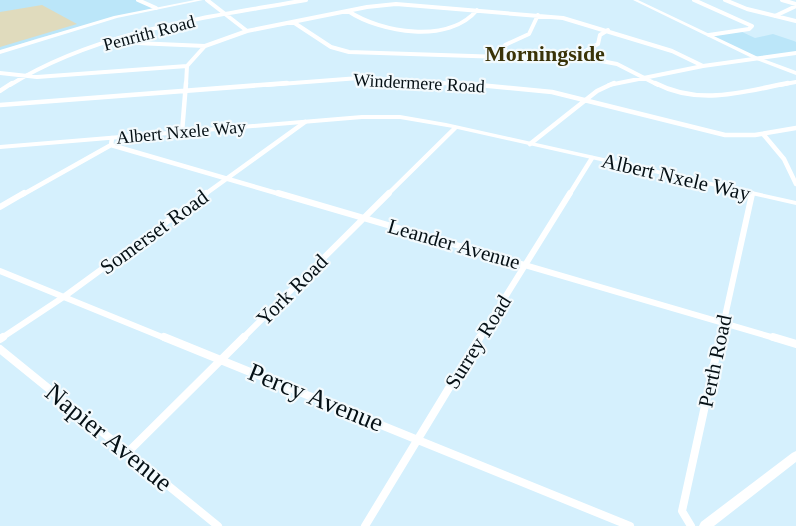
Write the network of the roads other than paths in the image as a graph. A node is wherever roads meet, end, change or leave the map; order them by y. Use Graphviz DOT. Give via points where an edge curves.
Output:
graph roads {
  1 [pos="138,0"];
  2 [pos="201,0"];
  3 [pos="207,0"];
  4 [pos="306,0"];
  5 [pos="454,0"];
  6 [pos="635,0"];
  7 [pos="694,0"];
  8 [pos="725,0"];
  9 [pos="782,0"];
  10 [pos="796,5"];
  11 [pos="156,8"];
  12 [pos="450,8"];
  13 [pos="477,10"];
  14 [pos="348,11"];
  15 [pos="226,15"];
  16 [pos="538,15"];
  17 [pos="775,16"];
  18 [pos="796,21"];
  19 [pos="292,22"];
  20 [pos="608,30"];
  21 [pos="247,31"];
  22 [pos="710,35"];
  23 [pos="110,42"];
  24 [pos="205,46"];
  25 [pos="0,52"];
  26 [pos="796,53"];
  27 [pos="505,58"];
  28 [pos="756,58"];
  29 [pos="578,59"];
  30 [pos="188,66"];
  31 [pos="703,66"];
  32 [pos="0,73"];
  33 [pos="796,73"];
  34 [pos="25,76"];
  35 [pos="644,76"];
  36 [pos="796,82"];
  37 [pos="0,91"];
  38 [pos="186,92"];
  39 [pos="586,101"];
  40 [pos="0,105"];
  41 [pos="305,122"];
  42 [pos="453,127"];
  43 [pos="796,128"];
  44 [pos="182,132"];
  45 [pos="763,134"];
  46 [pos="112,142"];
  47 [pos="530,144"];
  48 [pos="0,147"];
  49 [pos="592,158"];
  50 [pos="227,180"];
  51 [pos="796,184"];
  52 [pos="752,194"];
  53 [pos="796,203"];
  54 [pos="0,207"];
  55 [pos="364,218"];
  56 [pos="527,265"];
  57 [pos="0,271"];
  58 [pos="65,296"];
  59 [pos="724,322"];
  60 [pos="0,339"];
  61 [pos="796,344"];
  62 [pos="0,349"];
  63 [pos="223,359"];
  64 [pos="417,439"];
  65 [pos="128,452"];
  66 [pos="796,456"];
  67 [pos="218,526"];
  68 [pos="366,526"];
  69 [pos="630,526"];
  70 [pos="691,526"];
  71 [pos="705,526"];
  1 -- 11 [label="street"];
  2 -- 11 [label="street"];
  3 -- 15 [label="street"];
  4 -- 15 [label="street, Penrith Road"];
  5 -- 12 [label="street"];
  6 -- 22 [label="street"];
  7 -- 22 [label="street" via="752,26"];
  8 -- 17 [label="street"];
  9 -- 10 [label="street"];
  10 -- 17 [label="street"];
  11 -- 25 [label="street"];
  12 -- 13 [label="street"];
  12 -- 14 [label="street" via="389,4"];
  13 -- 14 [label="street" via="462,24 421,30 380,26"];
  13 -- 16 [label="street"];
  14 -- 19 [label="street"];
  15 -- 21 [label="street"];
  15 -- 23 [label="street, Penrith Road"];
  16 -- 20 [label="street"];
  16 -- 27 [label="street" via="529,34 505,45"];
  17 -- 18 [label="street"];
  19 -- 21 [label="street"];
  19 -- 27 [label="street" via="331,47 350,52"];
  20 -- 29 [label="street" via="600,35 598,44"];
  20 -- 31 [label="street"];
  21 -- 24 [label="street"];
  22 -- 28 [label="street"];
  23 -- 24 [label="street"];
  23 -- 34 [label="street, Penrith Road" via="53,61"];
  24 -- 30 [label="street"];
  26 -- 28 [label="street"];
  27 -- 29 [label="street"];
  28 -- 31 [label="street"];
  28 -- 33 [label="street"];
  29 -- 35 [label="street" via="608,62"];
  30 -- 34 [label="street"];
  30 -- 38 [label="street"];
  31 -- 35 [label="street"];
  32 -- 34 [label="street"];
  34 -- 37 [label="street, Penrith Road"];
  35 -- 36 [label="street" via="677,94 706,98"];
  35 -- 39 [label="street" via="611,84"];
  38 -- 39 [label="street, Windermere Road" via="359,78 538,90"];
  38 -- 40 [label="street, Windermere Road"];
  38 -- 44 [label="street"];
  39 -- 45 [label="street, Windermere Road" via="712,133"];
  39 -- 47 [label="street"];
  41 -- 42 [label="street, Albert Nxele Way" via="406,118"];
  41 -- 44 [label="street, Albert Nxele Way"];
  41 -- 50 [label="street, Somerset Road"];
  42 -- 47 [label="main road, Albert Nxele Way"];
  42 -- 55 [label="street, York Road"];
  43 -- 45 [label="street, Windermere Road"];
  44 -- 46 [label="street, Albert Nxele Way"];
  45 -- 51 [label="street" via="784,159"];
  46 -- 48 [label="street, Albert Nxele Way"];
  46 -- 50 [label="street, Leander Avenue"];
  46 -- 54 [label="street"];
  47 -- 49 [label="main road, Albert Nxele Way"];
  49 -- 52 [label="main road, Albert Nxele Way"];
  49 -- 56 [label="street, Surrey Road"];
  50 -- 55 [label="street, Leander Avenue"];
  50 -- 58 [label="street, Somerset Road"];
  52 -- 53 [label="main road, Albert Nxele Way"];
  52 -- 59 [label="street, Perth Road"];
  55 -- 56 [label="street, Leander Avenue"];
  55 -- 63 [label="street, York Road"];
  56 -- 59 [label="street, Leander Avenue"];
  56 -- 64 [label="street, Surrey Road"];
  57 -- 58 [label="street, Percy Avenue"];
  58 -- 60 [label="street, Somerset Road"];
  58 -- 63 [label="street, Percy Avenue"];
  59 -- 61 [label="street, Leander Avenue"];
  59 -- 70 [label="street, Perth Road" via="682,511"];
  62 -- 65 [label="street, Napier Avenue"];
  63 -- 64 [label="street, Percy Avenue"];
  63 -- 65 [label="street, York Road"];
  64 -- 68 [label="street, Surrey Road"];
  64 -- 69 [label="street, Percy Avenue"];
  65 -- 67 [label="street, Napier Avenue"];
  66 -- 71 [label="street"];
}
